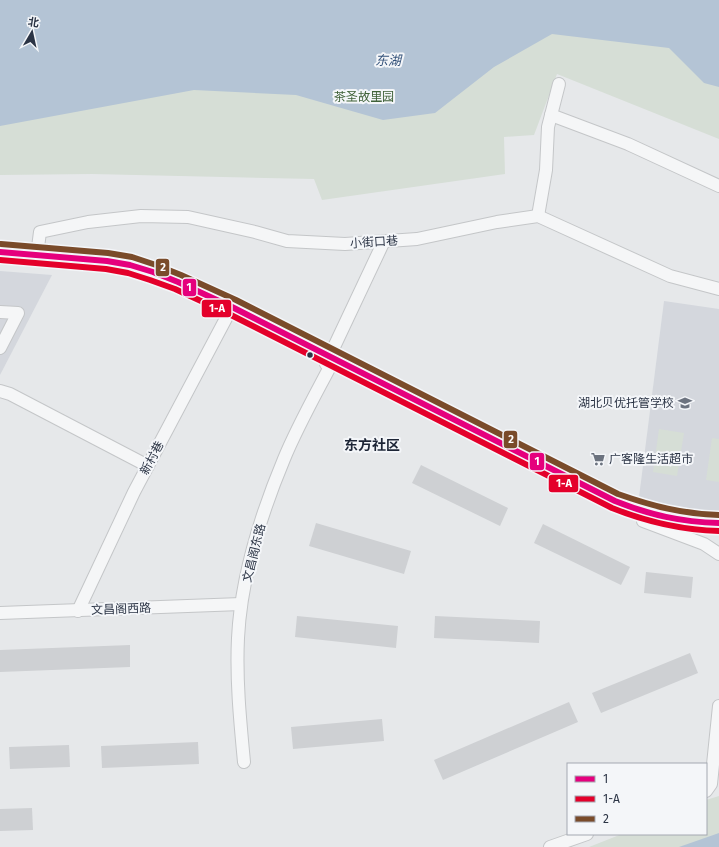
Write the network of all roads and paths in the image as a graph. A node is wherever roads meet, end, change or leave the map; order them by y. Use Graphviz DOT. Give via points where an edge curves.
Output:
graph roads {
  1 [pos="559,84"];
  2 [pos="551,115"];
  3 [pos="719,186"];
  4 [pos="538,216"];
  5 [pos="384,241"];
  6 [pos="0,252"];
  7 [pos="37,254"];
  8 [pos="0,259"];
  9 [pos="719,289"];
  10 [pos="230,311"];
  11 [pos="0,312"];
  12 [pos="0,348"];
  13 [pos="330,361"];
  14 [pos="0,390"];
  15 [pos="148,466"];
  16 [pos="643,521"];
  17 [pos="719,524"];
  18 [pos="719,531"];
  19 [pos="719,554"];
  20 [pos="241,604"];
  21 [pos="78,611"];
  22 [pos="0,613"];
  23 [pos="719,706"];
  24 [pos="244,762"];
  25 [pos="707,790"];
  26 [pos="584,835"];
  27 [pos="550,847"];
  1 -- 2 [label="street"];
  2 -- 3 [label="street" via="628,144"];
  2 -- 4 [label="street" via="546,170"];
  4 -- 5 [label="street, 小街口巷" via="417,239"];
  4 -- 9 [label="street" via="670,276"];
  5 -- 7 [label="street, 小街口巷" via="306,243 188,217 141,216 88,222 40,232"];
  5 -- 13 [label="street, 文昌阁东路"];
  6 -- 7 [label="main road"];
  7 -- 10 [label="main road" via="130,265 178,282"];
  8 -- 10 [label="main road" via="84,265 128,273"];
  10 -- 13 [label="main road"];
  10 -- 15 [label="street, 新村巷"];
  11 -- 12 [label="street" via="18,313"];
  13 -- 16 [label="main road" via="612,508"];
  13 -- 17 [label="main road" via="646,514 675,521"];
  13 -- 20 [label="street, 文昌阁东路" via="272,490 253,551"];
  14 -- 15 [label="street"];
  15 -- 21 [label="street, 新村巷"];
  16 -- 18 [label="main road" via="674,528"];
  16 -- 19 [label="street" via="704,544"];
  20 -- 21 [label="street, 文昌阁西路"];
  20 -- 24 [label="street, 文昌阁东路" via="238,688"];
  21 -- 22 [label="street, 文昌阁西路"];
  23 -- 25 [label="street" via="711,784"];
  26 -- 27 [label="street"];
}
